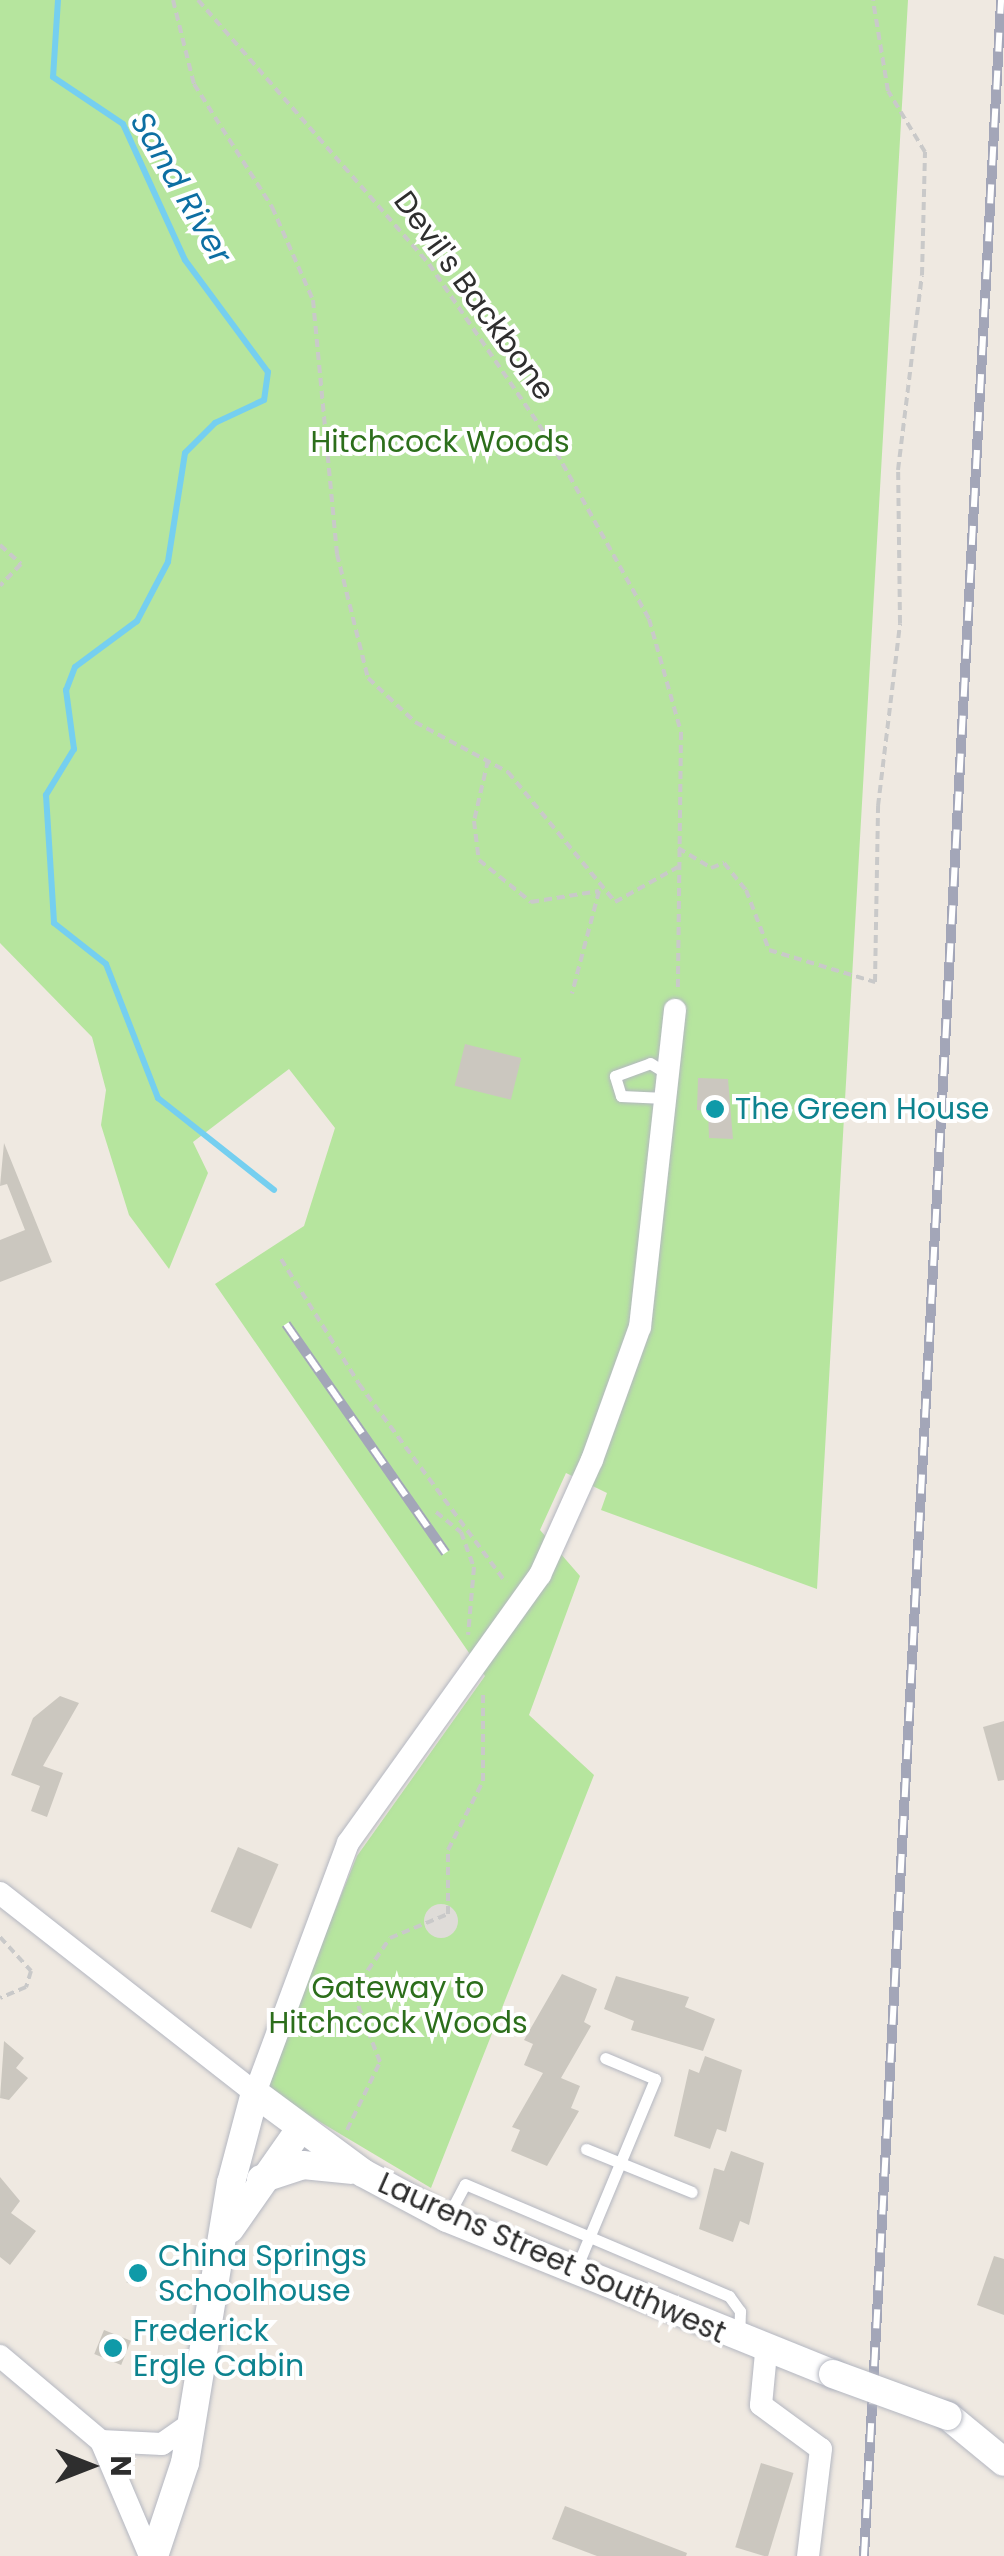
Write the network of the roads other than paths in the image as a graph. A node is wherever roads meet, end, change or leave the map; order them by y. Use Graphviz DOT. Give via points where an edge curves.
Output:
graph roads {
  1 [pos="675,1010"];
  2 [pos="666,1074"];
  3 [pos="665,1098"];
  4 [pos="0,1893"];
  5 [pos="605,2058"];
  6 [pos="255,2093"];
  7 [pos="300,2129"];
  8 [pos="586,2148"];
  9 [pos="621,2163"];
  10 [pos="363,2173"];
  11 [pos="261,2180"];
  12 [pos="692,2192"];
  13 [pos="447,2218"];
  14 [pos="588,2239"];
  15 [pos="223,2244"];
  16 [pos="574,2274"];
  17 [pos="739,2341"];
  18 [pos="766,2352"];
  19 [pos="0,2356"];
  20 [pos="948,2416"];
  21 [pos="192,2423"];
  22 [pos="1004,2434"];
  23 [pos="101,2440"];
  24 [pos="1004,2462"];
  25 [pos="152,2556"];
  26 [pos="808,2556"];
  1 -- 2 [label="street"];
  2 -- 3 [label="street"];
  2 -- 3 [label="lane" via="650,1063 615,1076 622,1096"];
  3 -- 6 [label="street" via="640,1328 592,1460 519,1604 348,1843"];
  4 -- 6 [label="street, Laurens Street Southwest"];
  5 -- 9 [label="lane" via="655,2079"];
  6 -- 7 [label="street, Laurens Street Southwest"];
  6 -- 15 [label="street"];
  7 -- 10 [label="street, Laurens Street Southwest"];
  7 -- 11 [label="street"];
  8 -- 9 [label="lane"];
  9 -- 12 [label="lane"];
  9 -- 14 [label="lane"];
  10 -- 11 [label="street" via="302,2164"];
  10 -- 13 [label="street, Laurens Street Southwest"];
  11 -- 15 [label="street"];
  13 -- 14 [label="lane" via="464,2184"];
  13 -- 16 [label="street, Laurens Street Southwest"];
  14 -- 16 [label="lane"];
  14 -- 17 [label="lane" via="729,2296 740,2311"];
  15 -- 21 [label="street"];
  16 -- 17 [label="street, Laurens Street Southwest"];
  17 -- 18 [label="street, Laurens Street Southwest"];
  18 -- 20 [label="street, Laurens Street Southwest, bridge"];
  18 -- 26 [label="street" via="761,2405 821,2448"];
  19 -- 23 [label="street"];
  20 -- 22 [label="street, Laurens Street Southwest"];
  20 -- 24 [label="street, Laurens Street Southwest"];
  21 -- 23 [label="street" via="162,2444"];
  21 -- 25 [label="street"];
  23 -- 25 [label="street"];
}
